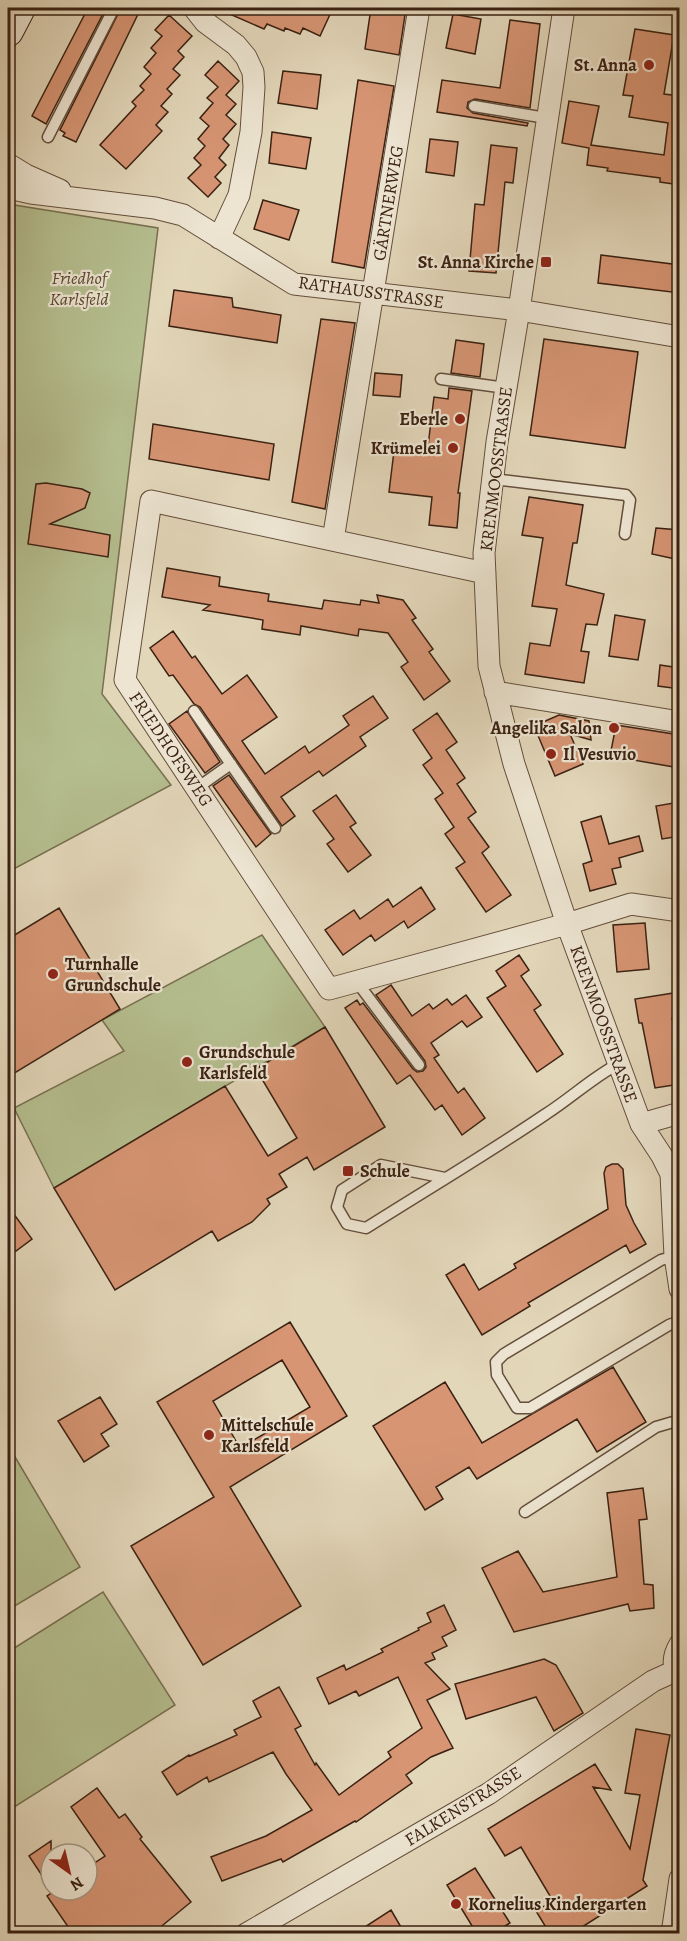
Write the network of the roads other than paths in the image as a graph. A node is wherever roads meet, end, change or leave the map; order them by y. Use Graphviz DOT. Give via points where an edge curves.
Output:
graph roads {
  1 [pos="20,8"];
  2 [pos="114,8"];
  3 [pos="194,8"];
  4 [pos="419,8"];
  5 [pos="560,8"];
  6 [pos="8,31"];
  7 [pos="474,106"];
  8 [pos="546,118"];
  9 [pos="48,137"];
  10 [pos="8,164"];
  11 [pos="8,188"];
  12 [pos="80,198"];
  13 [pos="219,238"];
  14 [pos="373,295"];
  15 [pos="519,310"];
  16 [pos="680,337"];
  17 [pos="441,379"];
  18 [pos="506,388"];
  19 [pos="493,479"];
  20 [pos="626,534"];
  21 [pos="333,540"];
  22 [pos="485,573"];
  23 [pos="495,692"];
  24 [pos="194,711"];
  25 [pos="680,722"];
  26 [pos="231,764"];
  27 [pos="197,788"];
  28 [pos="275,828"];
  29 [pos="680,911"];
  30 [pos="567,924"];
  31 [pos="357,982"];
  32 [pos="618,1064"];
  33 [pos="418,1065"];
  34 [pos="680,1113"];
  35 [pos="641,1124"];
  36 [pos="445,1178"];
  37 [pos="677,1263"];
  38 [pos="680,1289"];
  39 [pos="680,1321"];
  40 [pos="680,1420"];
  41 [pos="525,1512"];
  42 [pos="680,1644"];
  43 [pos="677,1674"];
  44 [pos="680,1880"];
  45 [pos="246,1934"];
  46 [pos="672,1934"];
  1 -- 6 [label="main road"];
  2 -- 9 [label="lane"];
  3 -- 13 [label="street" via="205,22 236,45 253,72 251,132 239,195"];
  4 -- 14 [label="street, GÄRTNERWEG"];
  5 -- 8 [label="street, KRENMOOSSTRASSE"];
  7 -- 8 [label="lane"];
  8 -- 15 [label="street, KRENMOOSSTRASSE"];
  10 -- 12 [label="street, RATHAUSSTRASSE"];
  11 -- 12 [label="street, RATHAUSSTRASSE"];
  12 -- 13 [label="street, RATHAUSSTRASSE" via="183,215"];
  13 -- 14 [label="street, RATHAUSSTRASSE" via="294,284"];
  14 -- 15 [label="street, RATHAUSSTRASSE"];
  14 -- 21 [label="street, GÄRTNERWEG"];
  15 -- 16 [label="street, RATHAUSSTRASSE"];
  15 -- 18 [label="street, KRENMOOSSTRASSE"];
  17 -- 18 [label="lane"];
  18 -- 19 [label="street, KRENMOOSSTRASSE"];
  19 -- 20 [label="lane" via="626,495 630,500"];
  19 -- 22 [label="street, KRENMOOSSTRASSE"];
  21 -- 22 [label="street, FRIEDHOFSWEG"];
  21 -- 27 [label="street, FRIEDHOFSWEG" via="151,501 125,680"];
  22 -- 23 [label="street, KRENMOOSSTRASSE" via="489,666"];
  23 -- 25 [label="street"];
  23 -- 30 [label="street, KRENMOOSSTRASSE" via="514,764"];
  24 -- 26 [label="lane"];
  26 -- 27 [label="lane"];
  26 -- 28 [label="lane"];
  27 -- 31 [label="street, FRIEDHOFSWEG" via="329,989"];
  29 -- 30 [label="street, KRENMOOSSTRASSE" via="631,904"];
  30 -- 31 [label="street, FRIEDHOFSWEG"];
  30 -- 32 [label="street, KRENMOOSSTRASSE"];
  31 -- 33 [label="lane"];
  32 -- 35 [label="street, KRENMOOSSTRASSE"];
  32 -- 36 [label="lane"];
  34 -- 35 [label="street, KRENMOOSSTRASSE"];
  35 -- 37 [label="street, KRENMOOSSTRASSE" via="671,1174"];
  36 -- 36 [label="lane" via="381,1165 342,1190 337,1207 347,1224 366,1228"];
  37 -- 38 [label="street, KRENMOOSSTRASSE"];
  37 -- 39 [label="lane" via="661,1260 504,1354 496,1362 497,1375 517,1407 530,1408"];
  40 -- 41 [label="lane" via="656,1427"];
  42 -- 43 [label="street" via="673,1659"];
  43 -- 45 [label="street, FALKENSTRASSE" via="653,1681 488,1794"];
  44 -- 46 [label="street"];
}
